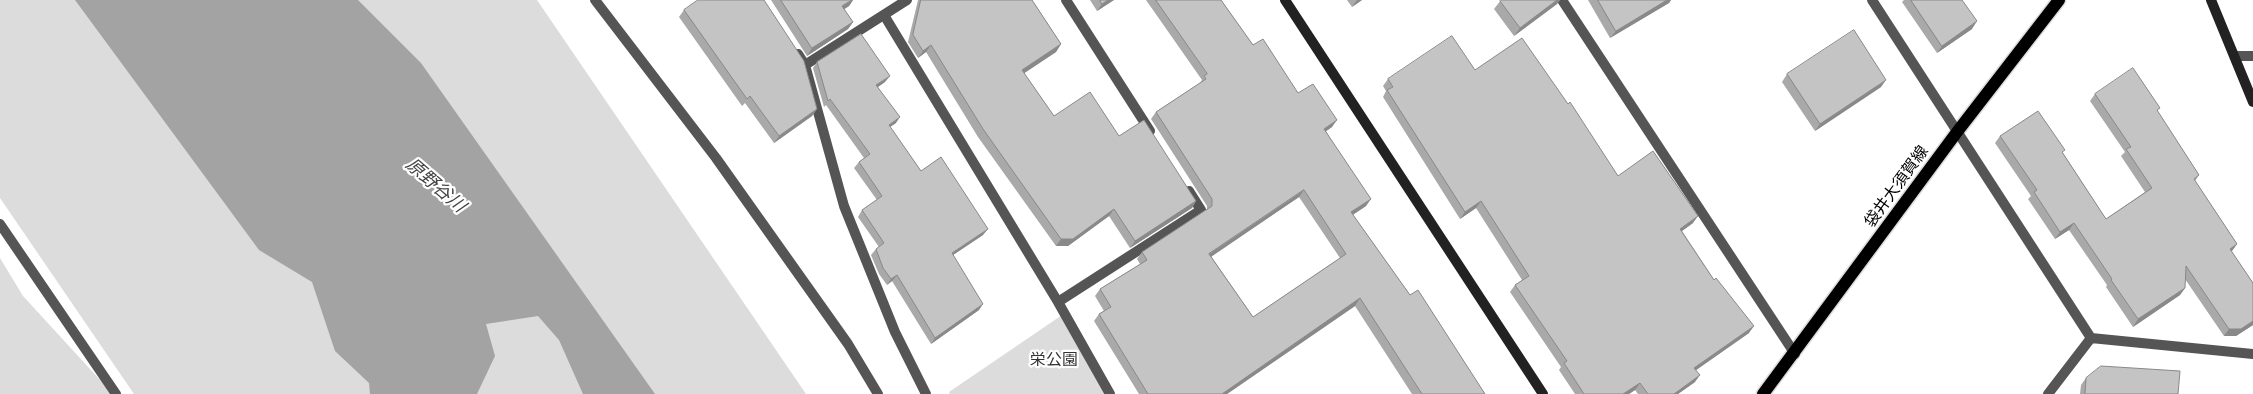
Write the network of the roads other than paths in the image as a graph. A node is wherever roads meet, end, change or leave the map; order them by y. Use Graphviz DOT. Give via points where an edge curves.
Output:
graph roads {
  1 [pos="595,0"];
  2 [pos="907,0"];
  3 [pos="1066,0"];
  4 [pos="1285,0"];
  5 [pos="1562,0"];
  6 [pos="1872,0"];
  7 [pos="2058,0"];
  8 [pos="2211,0"];
  9 [pos="884,15"];
  10 [pos="794,49"];
  11 [pos="2235,56"];
  12 [pos="2253,56"];
  13 [pos="805,65"];
  14 [pos="2253,102"];
  15 [pos="1956,132"];
  16 [pos="1158,143"];
  17 [pos="1184,185"];
  18 [pos="0,224"];
  19 [pos="1058,302"];
  20 [pos="2091,338"];
  21 [pos="1795,354"];
  22 [pos="2253,354"];
  23 [pos="116,394"];
  24 [pos="878,394"];
  25 [pos="926,394"];
  26 [pos="1110,394"];
  27 [pos="1543,394"];
  28 [pos="1763,394"];
  29 [pos="2048,394"];
  1 -- 24 [label="street" via="716,158 848,344"];
  2 -- 9 [label="street"];
  3 -- 16 [label="street"];
  4 -- 27 [label="street"];
  5 -- 21 [label="street"];
  6 -- 15 [label="street"];
  7 -- 15 [label="main road, 袋井大須賀線"];
  8 -- 11 [label="street"];
  9 -- 13 [label="street"];
  9 -- 19 [label="street"];
  10 -- 13 [label="street"];
  11 -- 12 [label="street"];
  11 -- 14 [label="street"];
  13 -- 25 [label="street" via="844,206 895,332"];
  15 -- 20 [label="street"];
  15 -- 21 [label="main road, 袋井大須賀線"];
  17 -- 19 [label="street" via="1201,210"];
  18 -- 23 [label="street"];
  19 -- 26 [label="street"];
  20 -- 22 [label="street"];
  20 -- 29 [label="street"];
  21 -- 28 [label="main road, 袋井大須賀線"];
}
